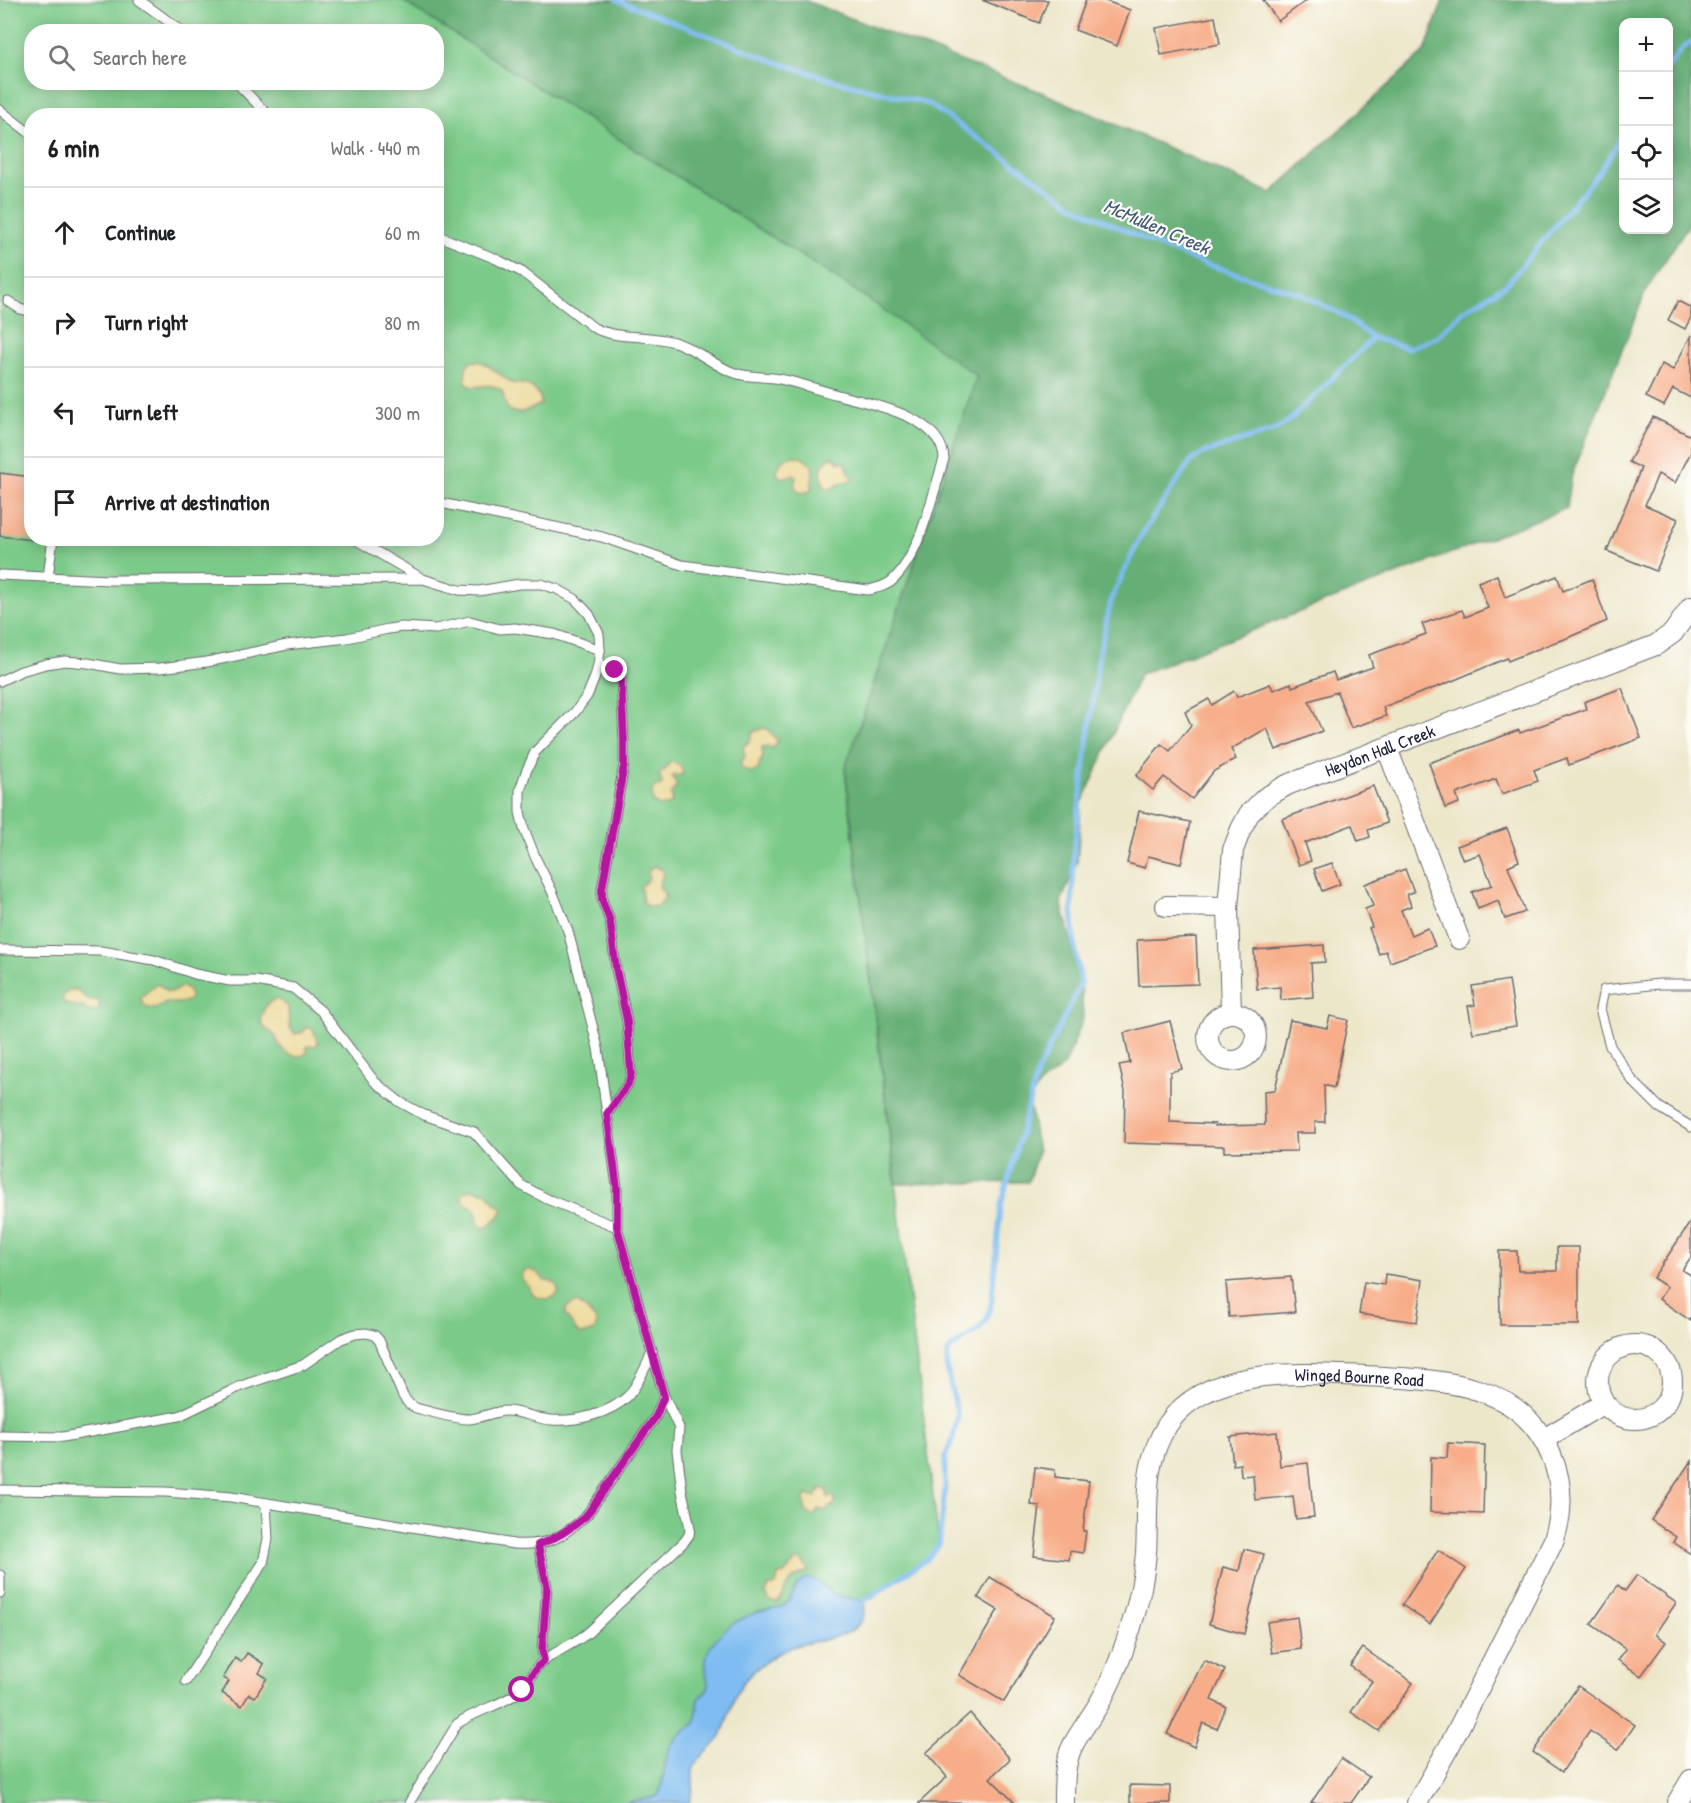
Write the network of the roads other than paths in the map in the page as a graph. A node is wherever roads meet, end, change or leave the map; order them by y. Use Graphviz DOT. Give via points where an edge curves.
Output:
graph roads {
  1 [pos="139,0"];
  2 [pos="172,24"];
  3 [pos="244,90"];
  4 [pos="260,108"];
  5 [pos="0,110"];
  6 [pos="24,129"];
  7 [pos="444,239"];
  8 [pos="8,301"];
  9 [pos="24,310"];
  10 [pos="444,504"];
  11 [pos="52,546"];
  12 [pos="367,546"];
  13 [pos="0,575"];
  14 [pos="48,577"];
  15 [pos="423,579"];
  16 [pos="1691,607"];
  17 [pos="600,650"];
  18 [pos="598,665"];
  19 [pos="0,681"];
  20 [pos="1386,748"];
  21 [pos="1166,906"];
  22 [pos="1228,907"];
  23 [pos="1459,939"];
  24 [pos="0,950"];
  25 [pos="1691,984"];
  26 [pos="1231,1013"];
  27 [pos="607,1114"];
  28 [pos="1691,1127"];
  29 [pos="617,1227"];
  30 [pos="652,1352"];
  31 [pos="664,1396"];
  32 [pos="1604,1403"];
  33 [pos="0,1436"];
  34 [pos="1544,1440"];
  35 [pos="0,1490"];
  36 [pos="266,1503"];
  37 [pos="538,1545"];
  38 [pos="0,1575"];
  39 [pos="0,1593"];
  40 [pos="544,1661"];
  41 [pos="186,1681"];
  42 [pos="1691,1780"];
  43 [pos="409,1803"];
  44 [pos="1064,1803"];
  45 [pos="1417,1803"];
  46 [pos="1677,1803"];
  1 -- 2 [label="lane"];
  3 -- 4 [label="lane"];
  5 -- 6 [label="lane"];
  7 -- 10 [label="lane" via="522,272 604,333 674,342 736,374 778,379 913,419 937,438 944,449 944,459 916,545 904,567 892,581 868,591 682,565 602,537"];
  8 -- 9 [label="lane"];
  11 -- 14 [label="lane"];
  12 -- 15 [label="lane"];
  13 -- 14 [label="lane"];
  14 -- 15 [label="lane"];
  15 -- 17 [label="lane" via="459,590 519,584 557,589 575,599 589,614 599,634"];
  16 -- 20 [label="street, Heydon Hall Creek" via="1673,633 1656,645"];
  17 -- 18 [label="lane"];
  17 -- 19 [label="lane" via="554,634 463,621 436,629 402,627 160,668 120,669 65,661 30,668"];
  18 -- 27 [label="lane" via="615,670 621,680 624,765 602,900 610,921 627,1021 631,1074"];
  18 -- 27 [label="lane" via="587,696 535,752 520,790 520,812 568,931 598,1048"];
  20 -- 22 [label="street, Heydon Hall Creek" via="1287,785 1265,798 1249,814 1233,850"];
  20 -- 23 [label="street"];
  21 -- 22 [label="street"];
  22 -- 26 [label="street, Heydon Hall Creek"];
  24 -- 29 [label="lane" via="101,951 154,960 230,981 293,988 321,1011 375,1082 400,1102 424,1115 474,1132 521,1185"];
  25 -- 28 [label="lane" via="1604,990 1599,1009 1610,1046 1632,1080 1659,1107"];
  27 -- 29 [label="lane" via="617,1187"];
  29 -- 30 [label="lane"];
  30 -- 31 [label="lane"];
  30 -- 33 [label="lane" via="637,1384 621,1401 602,1412 560,1421 509,1411 468,1419 416,1408 403,1396 379,1340 366,1333 341,1339 303,1365 241,1386 179,1416 63,1437"];
  31 -- 37 [label="lane" via="656,1416 586,1516 572,1529"];
  31 -- 40 [label="lane" via="679,1428 677,1450 689,1535 589,1632"];
  32 -- 34 [label="street"];
  34 -- 44 [label="street, Winged Bourne Road" via="1526,1416 1484,1391 1396,1378 1328,1375 1242,1379 1220,1385 1184,1407 1169,1423 1152,1461 1140,1595 1117,1667 1073,1745 1064,1779"];
  34 -- 45 [label="street, Winged Bourne Road" via="1560,1483 1561,1506 1554,1540"];
  35 -- 36 [label="lane" via="166,1492"];
  36 -- 37 [label="lane"];
  36 -- 41 [label="lane" via="268,1539 263,1563"];
  37 -- 40 [label="lane" via="547,1587"];
  38 -- 39 [label="lane"];
  40 -- 43 [label="lane" via="522,1690 457,1724"];
  42 -- 46 [label="street"];
}
